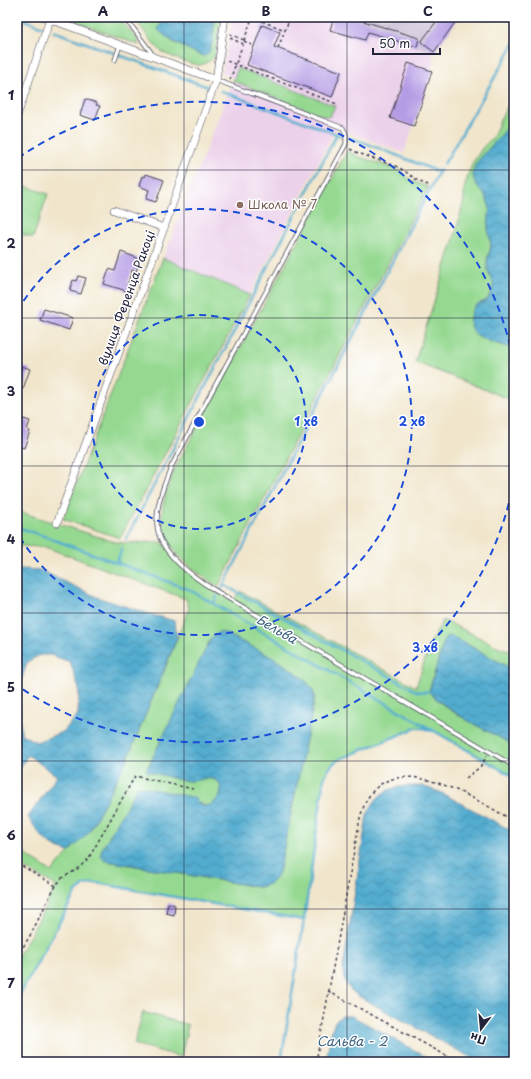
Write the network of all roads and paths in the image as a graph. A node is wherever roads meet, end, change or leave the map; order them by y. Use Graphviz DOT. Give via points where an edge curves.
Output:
graph roads {
  1 [pos="122,17"];
  2 [pos="225,17"];
  3 [pos="252,17"];
  4 [pos="47,18"];
  5 [pos="289,20"];
  6 [pos="285,30"];
  7 [pos="227,33"];
  8 [pos="244,40"];
  9 [pos="120,45"];
  10 [pos="254,46"];
  11 [pos="278,48"];
  12 [pos="154,57"];
  13 [pos="219,58"];
  14 [pos="115,60"];
  15 [pos="236,64"];
  16 [pos="216,80"];
  17 [pos="228,84"];
  18 [pos="337,104"];
  19 [pos="17,116"];
  20 [pos="346,144"];
  21 [pos="428,184"];
  22 [pos="114,210"];
  23 [pos="164,228"];
  24 [pos="57,523"];
  25 [pos="486,757"];
  26 [pos="514,766"];
  27 [pos="466,778"];
  28 [pos="193,789"];
  29 [pos="514,822"];
  30 [pos="17,863"];
  31 [pos="56,886"];
  32 [pos="17,957"];
  33 [pos="328,991"];
  34 [pos="316,1062"];
  35 [pos="458,1062"];
  1 -- 12 [label="lane"];
  2 -- 13 [label="street, вулиця Ференца Ракоці"];
  3 -- 6 [label="path"];
  3 -- 8 [label="path"];
  4 -- 9 [label="street"];
  4 -- 19 [label="street"];
  5 -- 6 [label="path"];
  6 -- 11 [label="path"];
  7 -- 8 [label="path"];
  8 -- 10 [label="path"];
  8 -- 15 [label="path"];
  9 -- 12 [label="street"];
  9 -- 14 [label="lane"];
  12 -- 16 [label="street"];
  13 -- 15 [label="path"];
  13 -- 16 [label="street, вулиця Ференца Ракоці"];
  15 -- 17 [label="path"];
  15 -- 18 [label="path"];
  16 -- 17 [label="lane"];
  16 -- 23 [label="street, вулиця Ференца Ракоці"];
  17 -- 20 [label="lane" via="343,128"];
  20 -- 21 [label="path" via="354,152 398,167 418,181"];
  20 -- 26 [label="lane" via="171,467 159,505 159,534 173,558 211,588"];
  22 -- 23 [label="street"];
  23 -- 24 [label="street, вулиця Ференца Ракоці"];
  25 -- 27 [label="path" via="482,765"];
  28 -- 31 [label="path" via="135,776 90,856 76,870 62,878"];
  29 -- 33 [label="path" via="459,791 426,779 396,778 385,781 376,788 364,805 360,818"];
  30 -- 31 [label="path"];
  31 -- 32 [label="path"];
  33 -- 34 [label="path"];
  33 -- 35 [label="path"];
}
